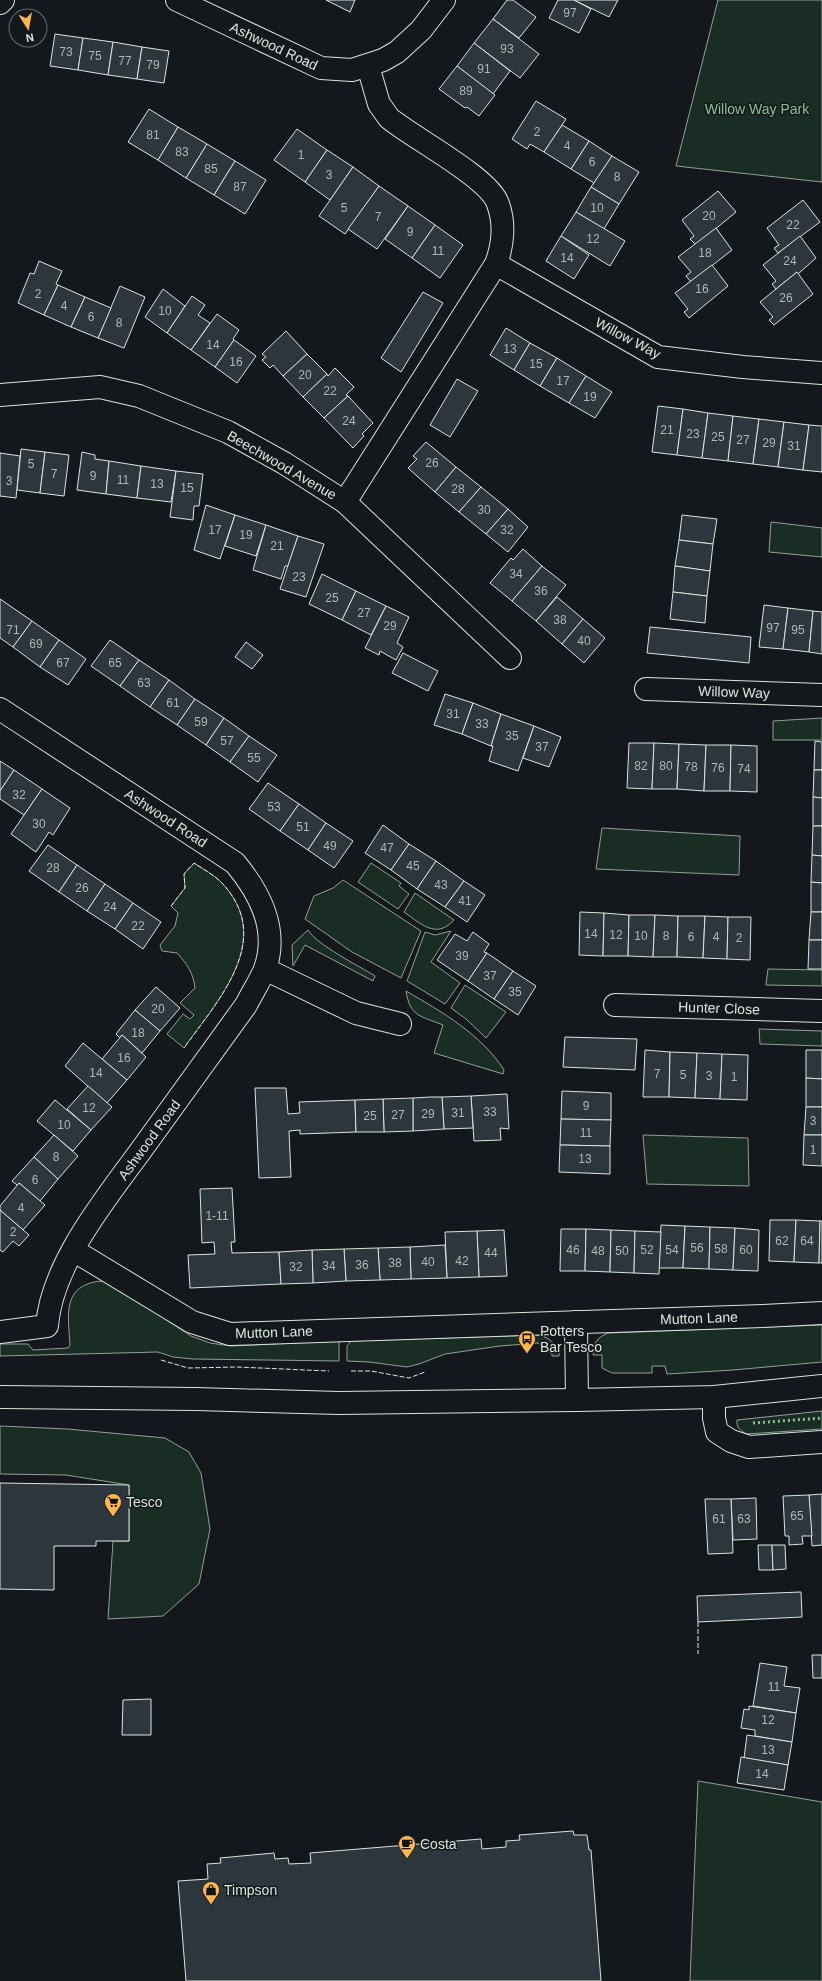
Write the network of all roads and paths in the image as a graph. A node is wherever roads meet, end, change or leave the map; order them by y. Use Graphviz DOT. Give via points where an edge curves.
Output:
graph roads {
  1 [pos="3,0"];
  2 [pos="177,0"];
  3 [pos="444,0"];
  4 [pos="0,3"];
  5 [pos="368,66"];
  6 [pos="496,264"];
  7 [pos="822,373"];
  8 [pos="0,395"];
  9 [pos="345,502"];
  10 [pos="510,658"];
  11 [pos="646,689"];
  12 [pos="822,695"];
  13 [pos="0,709"];
  14 [pos="264,970"];
  15 [pos="615,1005"];
  16 [pos="822,1011"];
  17 [pos="400,1024"];
  18 [pos="73,1250"];
  19 [pos="822,1313"];
  20 [pos="576,1322"];
  21 [pos="0,1332"];
  22 [pos="822,1386"];
  23 [pos="0,1397"];
  24 [pos="714,1397"];
  25 [pos="577,1400"];
  26 [pos="822,1442"];
  1 -- 4 [label="street"];
  2 -- 5 [label="street, Ashwood Road" via="321,68 352,70"];
  3 -- 5 [label="street, Ashwood Road" via="411,41 393,55"];
  5 -- 6 [label="street" via="379,104 389,118 472,175 495,198 502,226 502,248"];
  6 -- 7 [label="street, Willow Way" via="658,357"];
  6 -- 9 [label="street"];
  8 -- 9 [label="street, Beechwood Avenue" via="100,387 139,396 228,432 284,463"];
  9 -- 10 [label="street, Beechwood Avenue"];
  11 -- 12 [label="street, Willow Way"];
  13 -- 14 [label="street, Ashwood Road" via="235,863 260,898 269,923 270,946"];
  14 -- 17 [label="street" via="356,1012"];
  14 -- 18 [label="street, Ashwood Road" via="246,1005 88,1224"];
  15 -- 16 [label="street, Hunter Close"];
  18 -- 20 [label="street, Mutton Lane" via="192,1322 230,1334"];
  18 -- 21 [label="street" via="53,1290 47,1326"];
  19 -- 20 [label="street, Mutton Lane"];
  20 -- 25 [label="street"];
  22 -- 24 [label="street"];
  23 -- 25 [label="street" via="339,1403"];
  24 -- 25 [label="street"];
  24 -- 26 [label="street" via="717,1432 731,1441 749,1447"];
}
